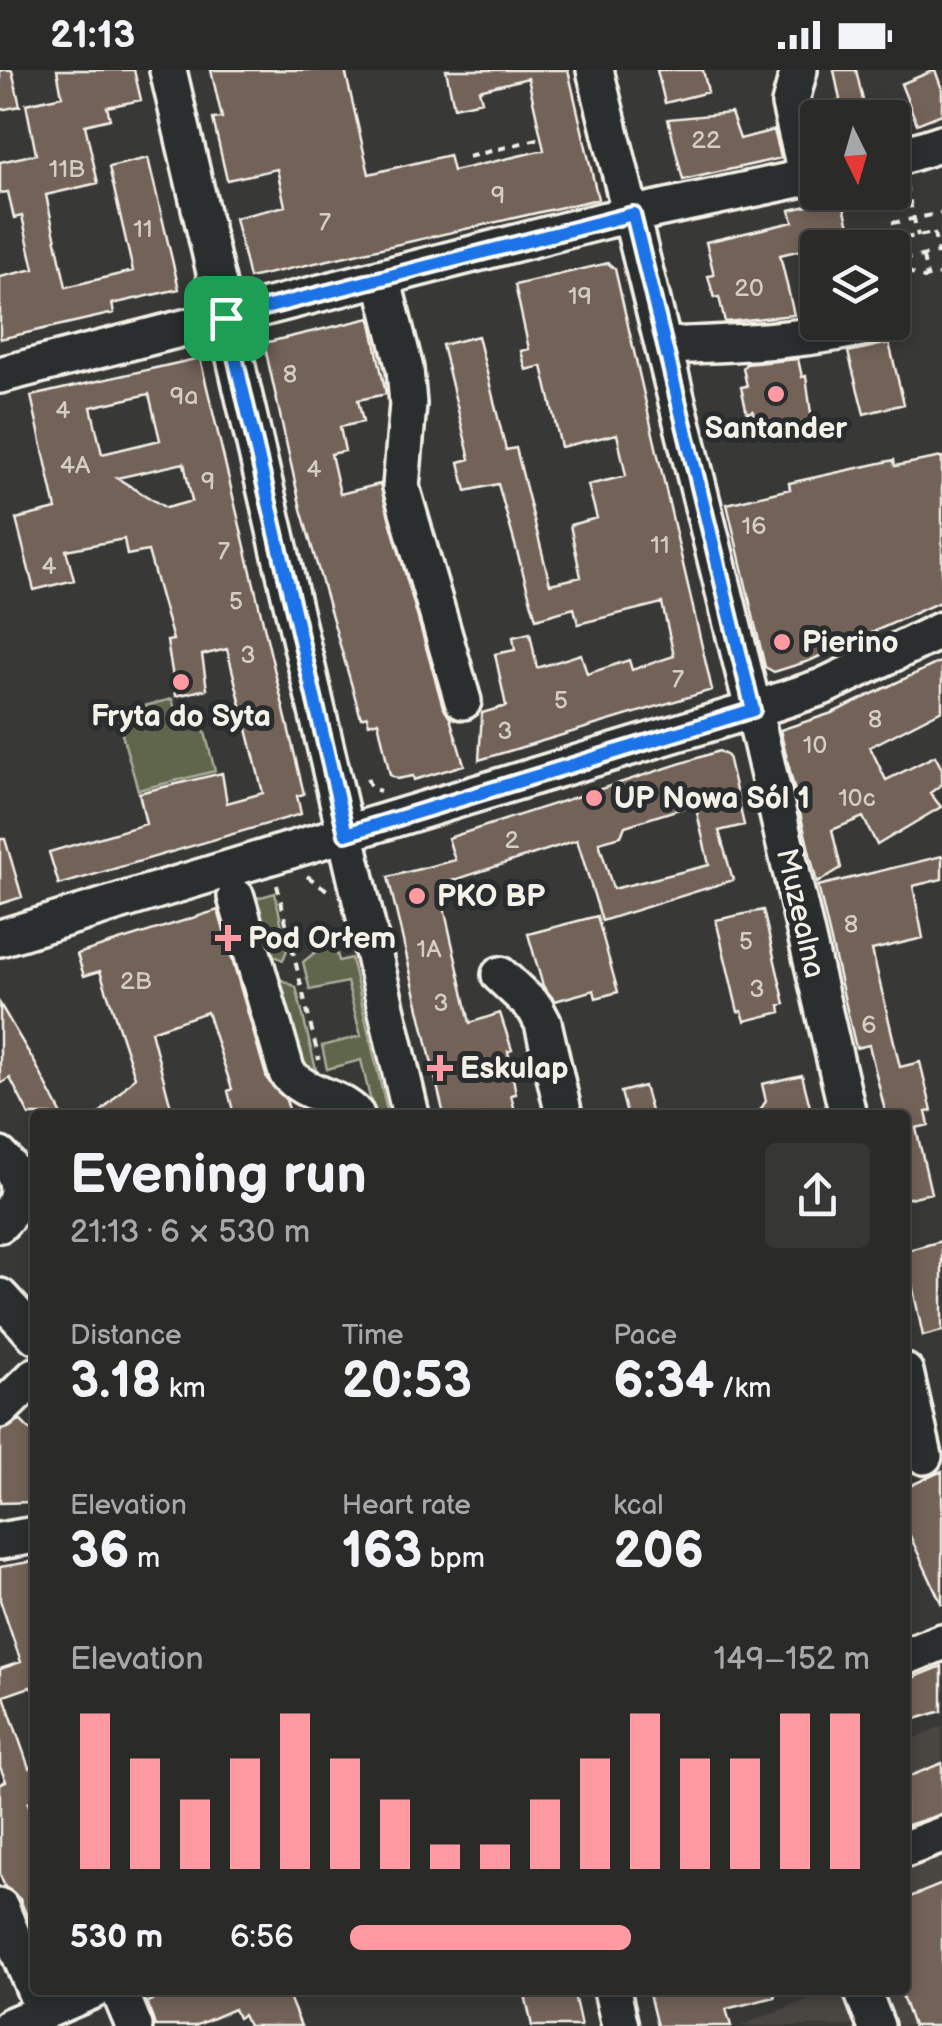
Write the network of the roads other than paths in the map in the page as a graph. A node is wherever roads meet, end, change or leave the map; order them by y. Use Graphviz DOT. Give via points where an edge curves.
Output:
graph roads {
  1 [pos="168,70"];
  2 [pos="595,70"];
  3 [pos="799,70"];
  4 [pos="800,137"];
  5 [pos="942,143"];
  6 [pos="910,159"];
  7 [pos="800,179"];
  8 [pos="633,214"];
  9 [pos="382,278"];
  10 [pos="226,318"];
  11 [pos="800,339"];
  12 [pos="665,346"];
  13 [pos="0,375"];
  14 [pos="942,630"];
  15 [pos="463,701"];
  16 [pos="753,710"];
  17 [pos="346,834"];
  18 [pos="236,897"];
  19 [pos="0,938"];
  20 [pos="500,975"];
  21 [pos="342,1106"];
  22 [pos="409,1110"];
  23 [pos="563,1110"];
  24 [pos="847,1110"];
  25 [pos="0,1156"];
  26 [pos="0,1224"];
  27 [pos="0,1297"];
  28 [pos="30,1330"];
  29 [pos="30,1381"];
  30 [pos="910,1394"];
  31 [pos="0,1410"];
  32 [pos="924,1456"];
  33 [pos="30,1536"];
  34 [pos="0,1541"];
  35 [pos="942,1642"];
  36 [pos="910,1655"];
  37 [pos="942,1835"];
  38 [pos="910,1847"];
  39 [pos="0,1907"];
  40 [pos="30,1979"];
  41 [pos="37,1995"];
  42 [pos="83,1995"];
  43 [pos="121,1995"];
  44 [pos="613,1995"];
  45 [pos="864,1995"];
  46 [pos="44,2012"];
  47 [pos="10,2026"];
  48 [pos="134,2026"];
  49 [pos="620,2026"];
  50 [pos="876,2026"];
  1 -- 10 [label="street"];
  2 -- 8 [label="street, Muzealna"];
  3 -- 4 [label="street" via="790,104"];
  5 -- 6 [label="street"];
  7 -- 8 [label="street"];
  8 -- 9 [label="street"];
  8 -- 12 [label="street, Muzealna"];
  9 -- 10 [label="street"];
  9 -- 15 [label="street" via="405,369 400,487"];
  10 -- 13 [label="street"];
  10 -- 17 [label="street"];
  11 -- 12 [label="street"];
  12 -- 16 [label="street, Muzealna"];
  14 -- 16 [label="street" via="822,687"];
  16 -- 17 [label="street"];
  16 -- 24 [label="street, Muzealna"];
  17 -- 19 [label="street"];
  17 -- 22 [label="street"];
  18 -- 21 [label="street" via="287,1073"];
  20 -- 23 [label="street" via="543,1023"];
  25 -- 26 [label="street" via="18,1178 20,1198"];
  27 -- 28 [label="street"];
  29 -- 31 [label="street"];
  30 -- 32 [label="street"];
  33 -- 34 [label="street"];
  35 -- 36 [label="street"];
  37 -- 38 [label="street"];
  39 -- 40 [label="street"];
  41 -- 46 [label="street"];
  42 -- 46 [label="street"];
  43 -- 48 [label="street"];
  44 -- 49 [label="street"];
  45 -- 50 [label="street"];
  46 -- 47 [label="street"];
}
